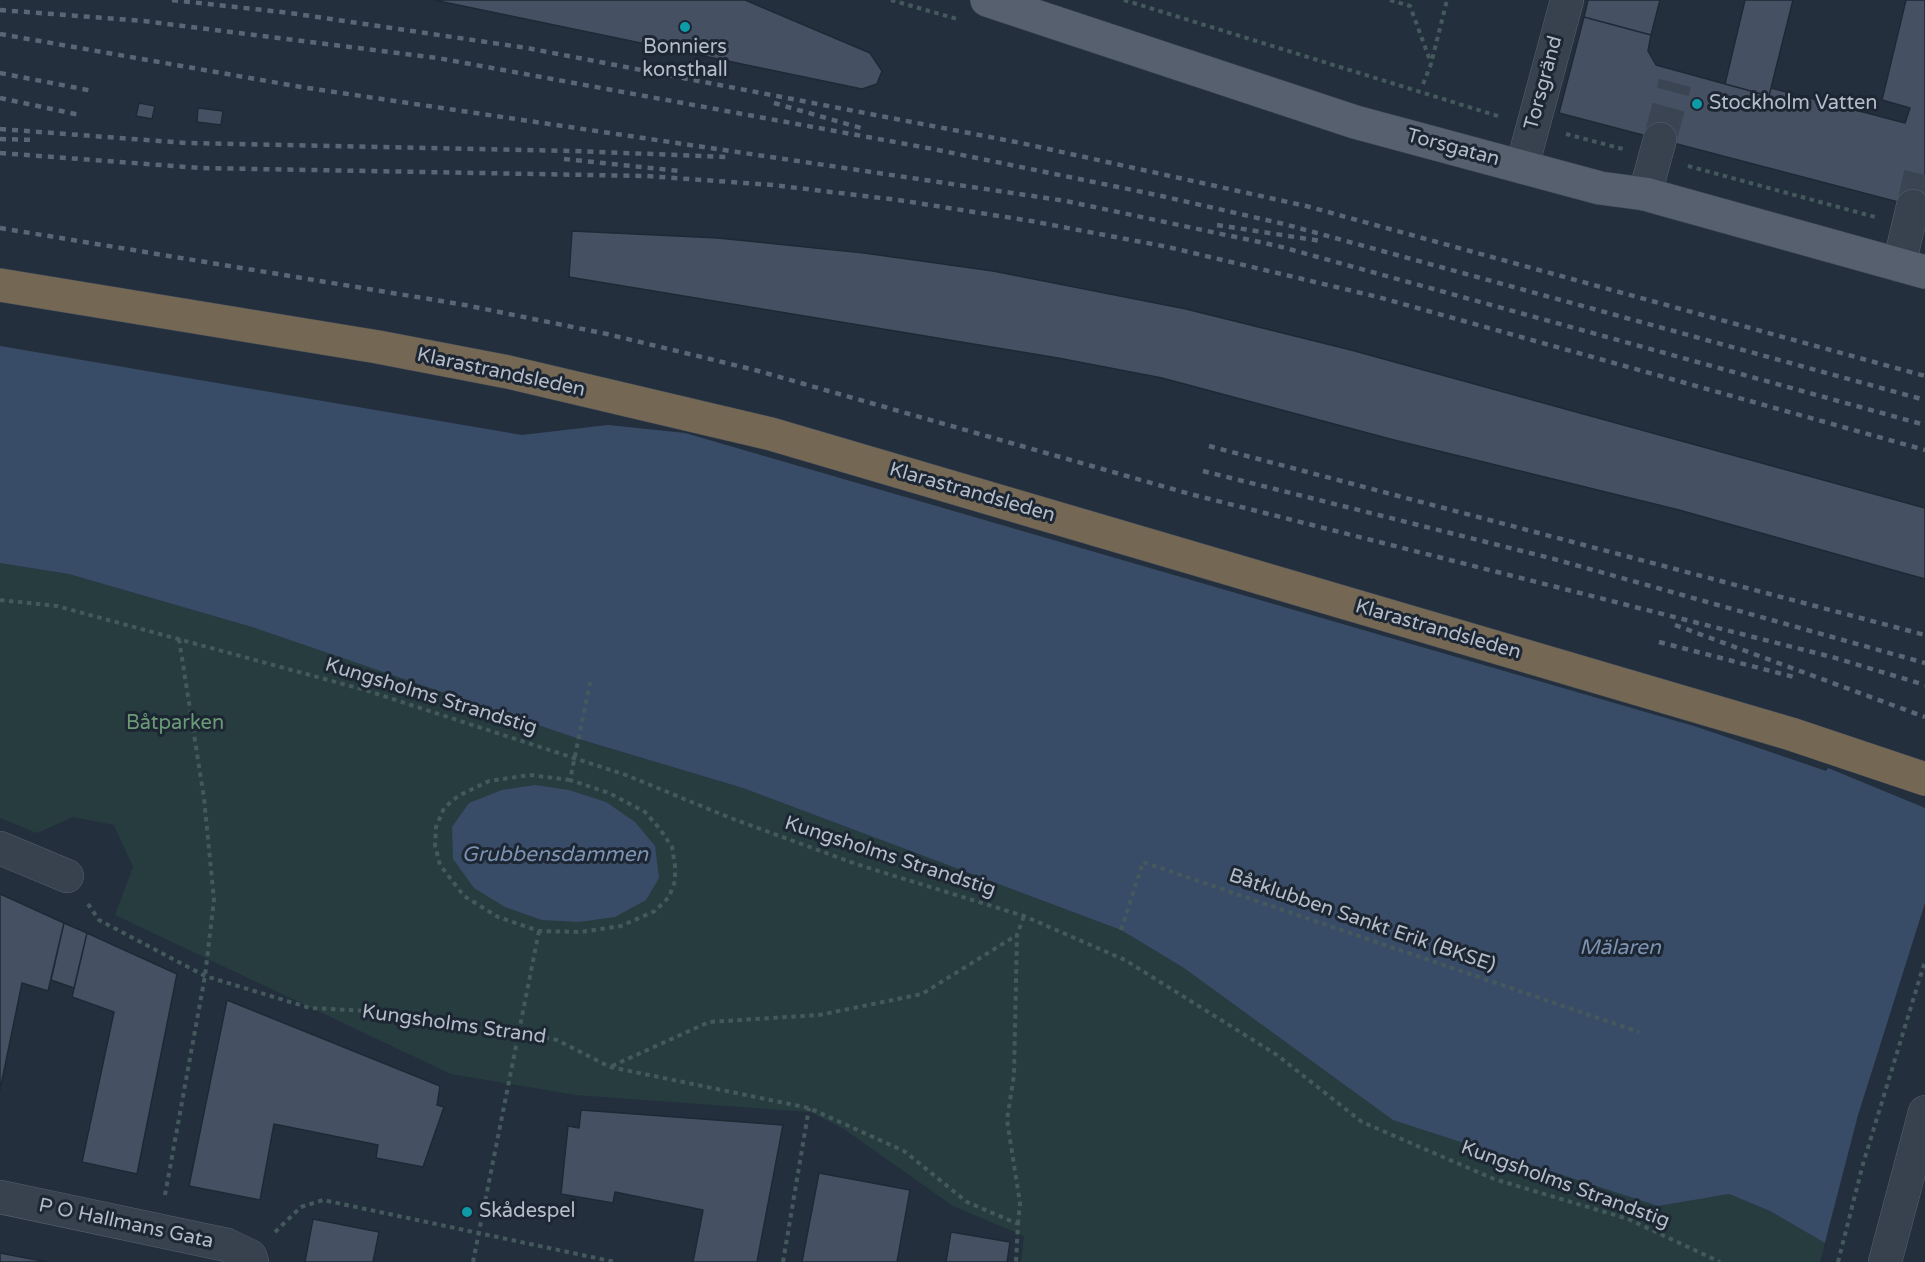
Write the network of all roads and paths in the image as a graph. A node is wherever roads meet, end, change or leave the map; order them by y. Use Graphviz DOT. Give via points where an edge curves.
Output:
graph roads {
  1 [pos="987,0"];
  2 [pos="1390,0"];
  3 [pos="1447,0"];
  4 [pos="1567,0"];
  5 [pos="1431,64"];
  6 [pos="1423,84"];
  7 [pos="1660,140"];
  8 [pos="1522,166"];
  9 [pos="1645,194"];
  10 [pos="1913,206"];
  11 [pos="0,263"];
  12 [pos="1912,269"];
  13 [pos="0,285"];
  14 [pos="0,600"];
  15 [pos="179,639"];
  16 [pos="591,678"];
  17 [pos="1925,756"];
  18 [pos="576,759"];
  19 [pos="1925,779"];
  20 [pos="570,780"];
  21 [pos="0,848"];
  22 [pos="67,876"];
  23 [pos="1024,916"];
  24 [pos="1121,930"];
  25 [pos="539,931"];
  26 [pos="1017,935"];
  27 [pos="1925,961"];
  28 [pos="205,976"];
  29 [pos="520,1032"];
  30 [pos="1639,1032"];
  31 [pos="610,1066"];
  32 [pos="809,1108"];
  33 [pos="1925,1112"];
  34 [pos="168,1175"];
  35 [pos="0,1197"];
  36 [pos="1018,1224"];
  37 [pos="478,1234"];
  38 [pos="251,1259"];
  39 [pos="473,1262"];
  40 [pos="615,1262"];
  41 [pos="783,1262"];
  42 [pos="1016,1262"];
  43 [pos="1720,1262"];
  44 [pos="1838,1262"];
  45 [pos="1885,1262"];
  1 -- 8 [label="main road, Torsgatan" via="1355,122"];
  2 -- 5 [label="path" via="1410,6"];
  3 -- 5 [label="path"];
  4 -- 8 [label="street, Torsgränd"];
  5 -- 6 [label="path"];
  7 -- 9 [label="street"];
  8 -- 9 [label="main road, Torsgatan" via="1616,192"];
  9 -- 12 [label="main road, Torsgatan"];
  10 -- 12 [label="street"];
  11 -- 17 [label="highway, Klarastrandsleden" via="515,353 778,414 1651,669"];
  13 -- 19 [label="highway, Klarastrandsleden" via="487,368 771,434 1791,734"];
  14 -- 15 [label="path, Kungsholms Strandstig" via="57,606"];
  15 -- 18 [label="path, Kungsholms Strandstig" via="365,690"];
  15 -- 28 [label="path" via="204,798 214,900"];
  16 -- 18 [label="path"];
  18 -- 20 [label="path"];
  18 -- 23 [label="path, Kungsholms Strandstig" via="856,864"];
  20 -- 25 [label="path" via="530,775 489,781 458,796 444,808 436,827 440,865 464,896 498,917"];
  20 -- 25 [label="path" via="609,793 645,812 672,847 675,882 669,897 655,911 621,926 581,932"];
  21 -- 22 [label="street"];
  22 -- 28 [label="path, Kungsholms Strand" via="99,920"];
  23 -- 26 [label="path"];
  23 -- 43 [label="path, Kungsholms Strandstig" via="1125,960 1277,1055 1362,1122 1494,1179 1628,1220"];
  24 -- 30 [label="path, Båtklubben Sankt Erik (BKSE)" via="1143,862"];
  25 -- 29 [label="path"];
  26 -- 31 [label="path" via="922,994 819,1015 710,1022"];
  26 -- 36 [label="path" via="1014,1075 1007,1120 1020,1203"];
  27 -- 44 [label="path" via="1863,1164"];
  28 -- 29 [label="path, Kungsholms Strand" via="310,1008 389,1012"];
  28 -- 34 [label="path"];
  29 -- 31 [label="path, Kungsholms Strand" via="557,1040"];
  29 -- 37 [label="path"];
  31 -- 32 [label="path, Kungsholms Strand"];
  32 -- 36 [label="path, Kungsholms Strand" via="904,1151 967,1202"];
  32 -- 41 [label="path"];
  33 -- 45 [label="street"];
  35 -- 38 [label="street, P O Hallmans Gata" via="226,1245"];
  36 -- 42 [label="path"];
  37 -- 38 [label="path" via="323,1200 301,1207"];
  37 -- 39 [label="path"];
  37 -- 40 [label="path"];
}
